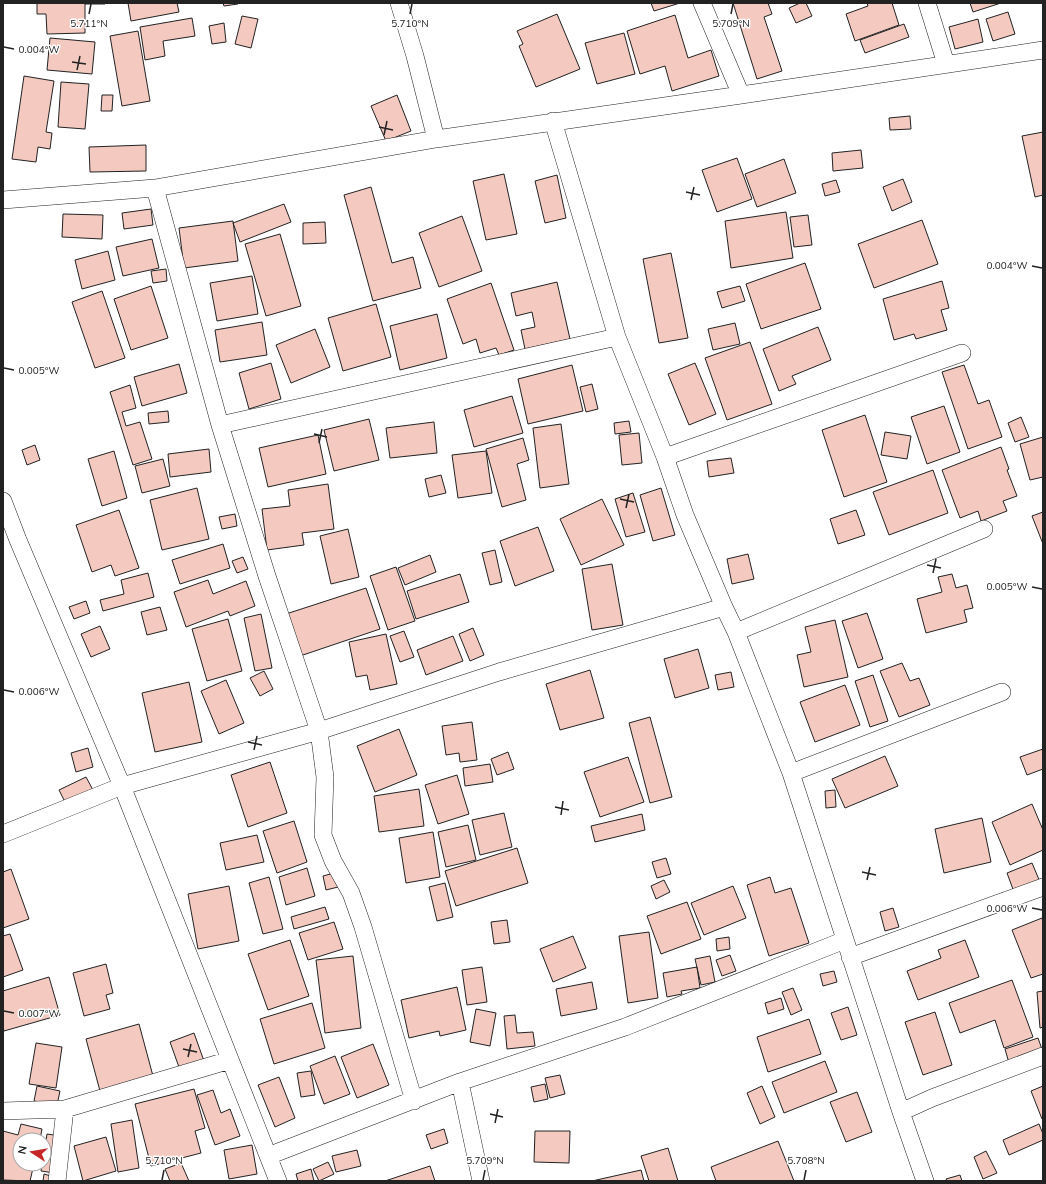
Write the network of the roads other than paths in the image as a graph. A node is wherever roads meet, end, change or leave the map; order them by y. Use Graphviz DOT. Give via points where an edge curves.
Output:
graph roads {
  1 [pos="399,3"];
  2 [pos="702,3"];
  3 [pos="927,3"];
  4 [pos="1043,50"];
  5 [pos="946,64"];
  6 [pos="741,95"];
  7 [pos="553,121"];
  8 [pos="436,139"];
  9 [pos="155,188"];
  10 [pos="3,200"];
  11 [pos="617,337"];
  12 [pos="962,353"];
  13 [pos="220,425"];
  14 [pos="665,456"];
  15 [pos="3,501"];
  16 [pos="984,529"];
  17 [pos="724,607"];
  18 [pos="736,632"];
  19 [pos="1002,692"];
  20 [pos="319,731"];
  21 [pos="791,773"];
  22 [pos="122,786"];
  23 [pos="3,834"];
  24 [pos="1043,887"];
  25 [pos="845,940"];
  26 [pos="850,957"];
  27 [pos="1043,1056"];
  28 [pos="230,1060"];
  29 [pos="460,1082"];
  30 [pos="414,1101"];
  31 [pos="65,1109"];
  32 [pos="3,1111"];
  33 [pos="901,1112"];
  34 [pos="268,1156"];
  35 [pos="57,1181"];
  36 [pos="278,1181"];
  37 [pos="480,1181"];
  38 [pos="925,1181"];
  1 -- 8 [label="street"];
  2 -- 6 [label="street"];
  3 -- 5 [label="street"];
  4 -- 5 [label="street"];
  5 -- 6 [label="street"];
  6 -- 7 [label="street"];
  7 -- 8 [label="street"];
  7 -- 11 [label="street"];
  8 -- 9 [label="street"];
  9 -- 10 [label="street"];
  9 -- 13 [label="street"];
  11 -- 13 [label="street"];
  11 -- 14 [label="street"];
  12 -- 14 [label="street"];
  13 -- 20 [label="street"];
  14 -- 17 [label="street" via="685,515"];
  15 -- 22 [label="street"];
  16 -- 18 [label="street"];
  17 -- 18 [label="street"];
  17 -- 20 [label="street" via="499,672"];
  18 -- 21 [label="street"];
  19 -- 21 [label="street"];
  20 -- 22 [label="street"];
  20 -- 30 [label="street" via="325,777 323,835 333,861 351,893 363,927"];
  21 -- 25 [label="street"];
  22 -- 23 [label="street"];
  22 -- 28 [label="street"];
  24 -- 26 [label="street"];
  25 -- 26 [label="street"];
  25 -- 29 [label="street" via="625,1028"];
  26 -- 33 [label="street"];
  27 -- 33 [label="street"];
  28 -- 31 [label="street"];
  28 -- 34 [label="street"];
  29 -- 30 [label="street"];
  29 -- 37 [label="street"];
  30 -- 34 [label="street"];
  31 -- 32 [label="street"];
  31 -- 35 [label="street"];
  33 -- 38 [label="street"];
  34 -- 36 [label="street"];
}
